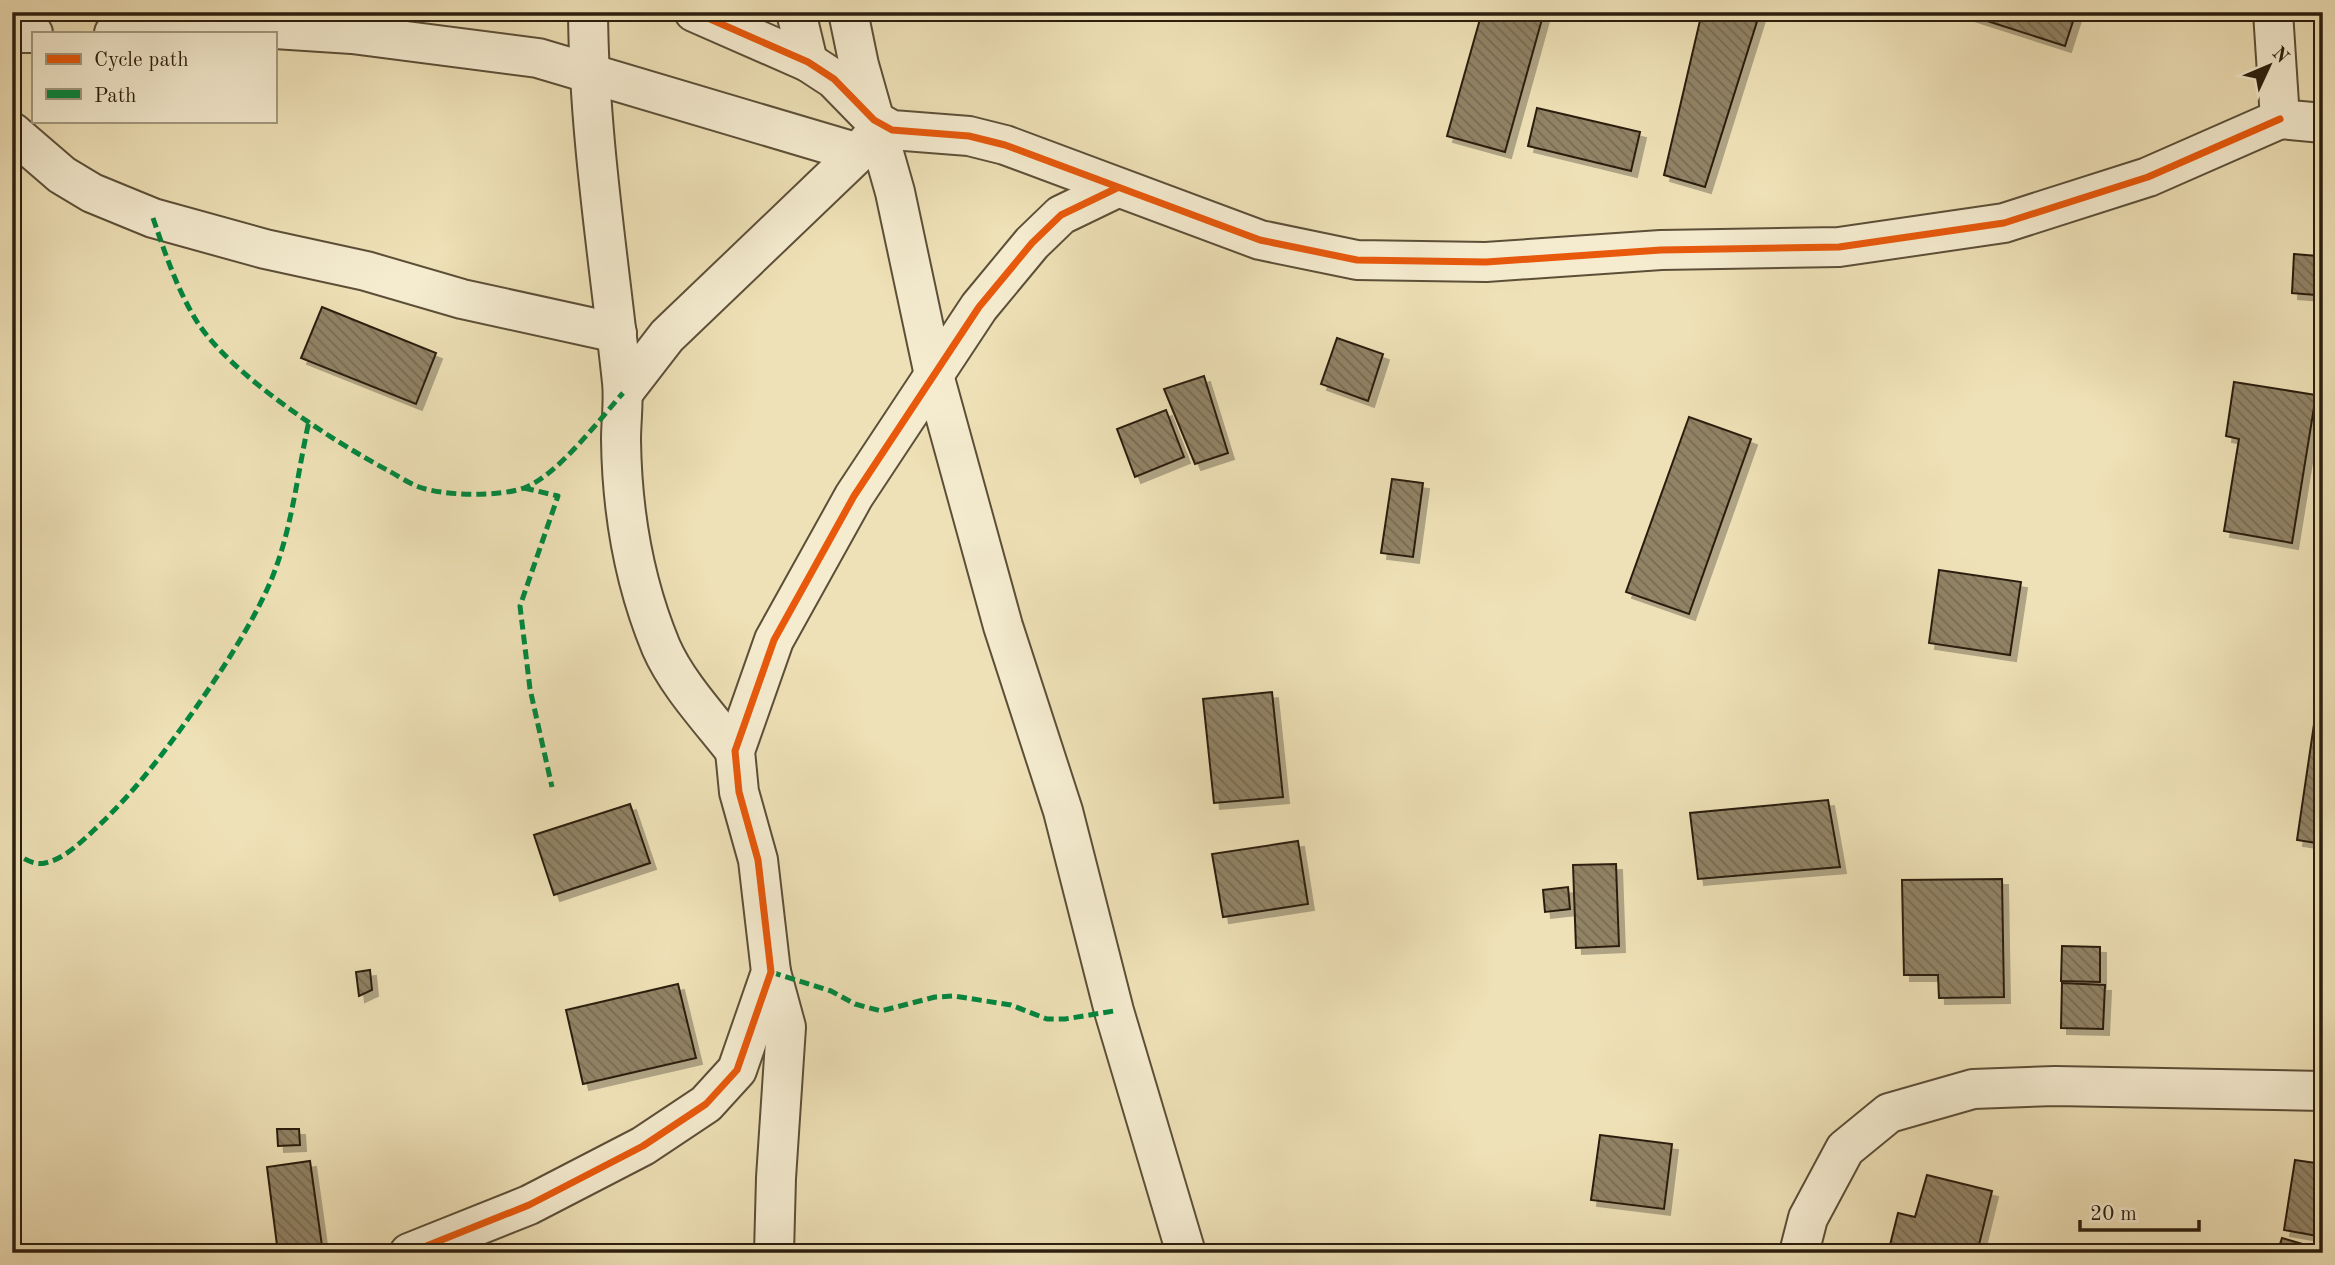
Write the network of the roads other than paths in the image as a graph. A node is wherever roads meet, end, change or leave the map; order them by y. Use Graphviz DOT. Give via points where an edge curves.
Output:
graph roads {
  1 [pos="588,12"];
  2 [pos="695,12"];
  3 [pos="796,12"];
  4 [pos="848,12"];
  5 [pos="2273,12"];
  6 [pos="154,32"];
  7 [pos="12,33"];
  8 [pos="32,33"];
  9 [pos="808,62"];
  10 [pos="590,72"];
  11 [pos="2280,119"];
  12 [pos="2323,123"];
  13 [pos="12,132"];
  14 [pos="869,135"];
  15 [pos="1117,188"];
  16 [pos="617,333"];
  17 [pos="934,375"];
  18 [pos="623,394"];
  19 [pos="735,751"];
  20 [pos="771,972"];
  21 [pos="2323,1091"];
  22 [pos="409,1253"];
  23 [pos="774,1253"];
  24 [pos="1186,1253"];
  25 [pos="1799,1253"];
  1 -- 10 [label="street"];
  2 -- 9 [label="street"];
  3 -- 9 [label="street"];
  4 -- 14 [label="street"];
  5 -- 11 [label="street"];
  6 -- 10 [label="street" via="275,29 352,34 538,58"];
  7 -- 8 [label="street"];
  9 -- 14 [label="street" via="834,79"];
  10 -- 14 [label="street"];
  10 -- 16 [label="street" via="596,174"];
  11 -- 12 [label="street"];
  11 -- 15 [label="street" via="2148,177 2004,223 1839,247 1661,250 1486,262 1357,260 1260,240"];
  13 -- 16 [label="street" via="92,194 153,218 462,299"];
  14 -- 15 [label="street" via="892,130 969,136"];
  14 -- 17 [label="street" via="895,192"];
  14 -- 18 [label="street" via="667,336"];
  15 -- 17 [label="street" via="1061,215 1032,243 979,307"];
  16 -- 18 [label="street"];
  17 -- 19 [label="street" via="854,496 774,640"];
  17 -- 24 [label="street" via="1003,626 1063,811 1114,1011"];
  18 -- 19 [label="street" via="624,491 646,608 677,675"];
  19 -- 20 [label="street" via="739,792 758,860"];
  20 -- 22 [label="street" via="737,1070 706,1104 643,1146 529,1205"];
  20 -- 23 [label="street" via="786,1027"];
  21 -- 25 [label="street" via="1973,1089 1889,1113 1845,1149 1808,1217"];
}
